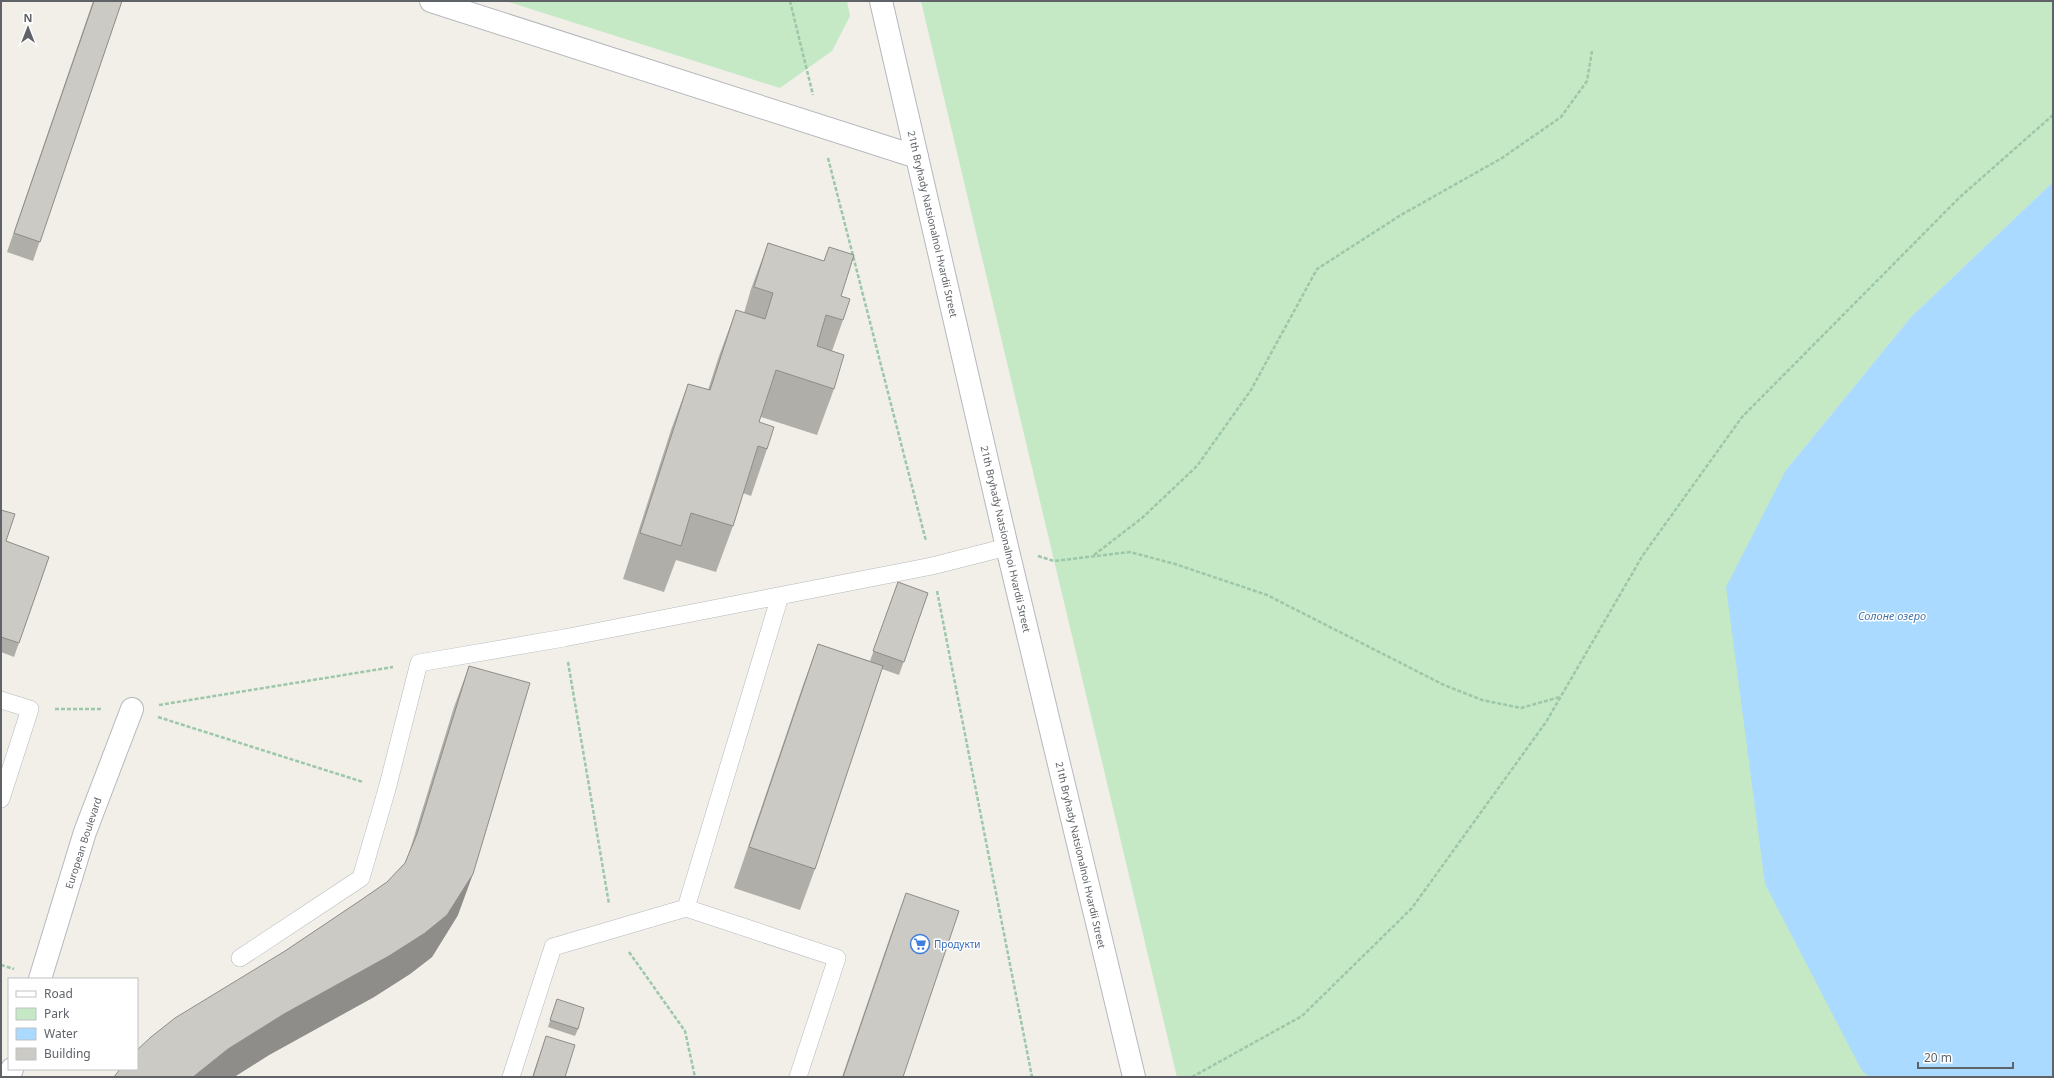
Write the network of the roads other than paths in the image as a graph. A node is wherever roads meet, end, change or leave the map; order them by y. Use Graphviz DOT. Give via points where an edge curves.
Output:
graph roads {
  1 [pos="431,1"];
  2 [pos="881,1"];
  3 [pos="918,157"];
  4 [pos="1007,547"];
  5 [pos="780,596"];
  6 [pos="1,700"];
  7 [pos="132,709"];
  8 [pos="1,798"];
  9 [pos="686,908"];
  10 [pos="240,958"];
  11 [pos="40,978"];
  12 [pos="511,1077"];
  13 [pos="798,1077"];
  14 [pos="1134,1077"];
  1 -- 3 [label="street"];
  2 -- 3 [label="street, 21th Bryhady Natsionalnoi Hvardii Street"];
  3 -- 4 [label="street, 21th Bryhady Natsionalnoi Hvardii Street"];
  4 -- 5 [label="lane" via="932,566"];
  4 -- 14 [label="street, 21th Bryhady Natsionalnoi Hvardii Street"];
  5 -- 9 [label="lane"];
  5 -- 10 [label="lane" via="564,638 419,662 362,878"];
  6 -- 8 [label="lane" via="30,709"];
  7 -- 11 [label="street, European Boulevard" via="85,832"];
  9 -- 12 [label="lane" via="553,947"];
  9 -- 13 [label="lane" via="837,958"];
}
